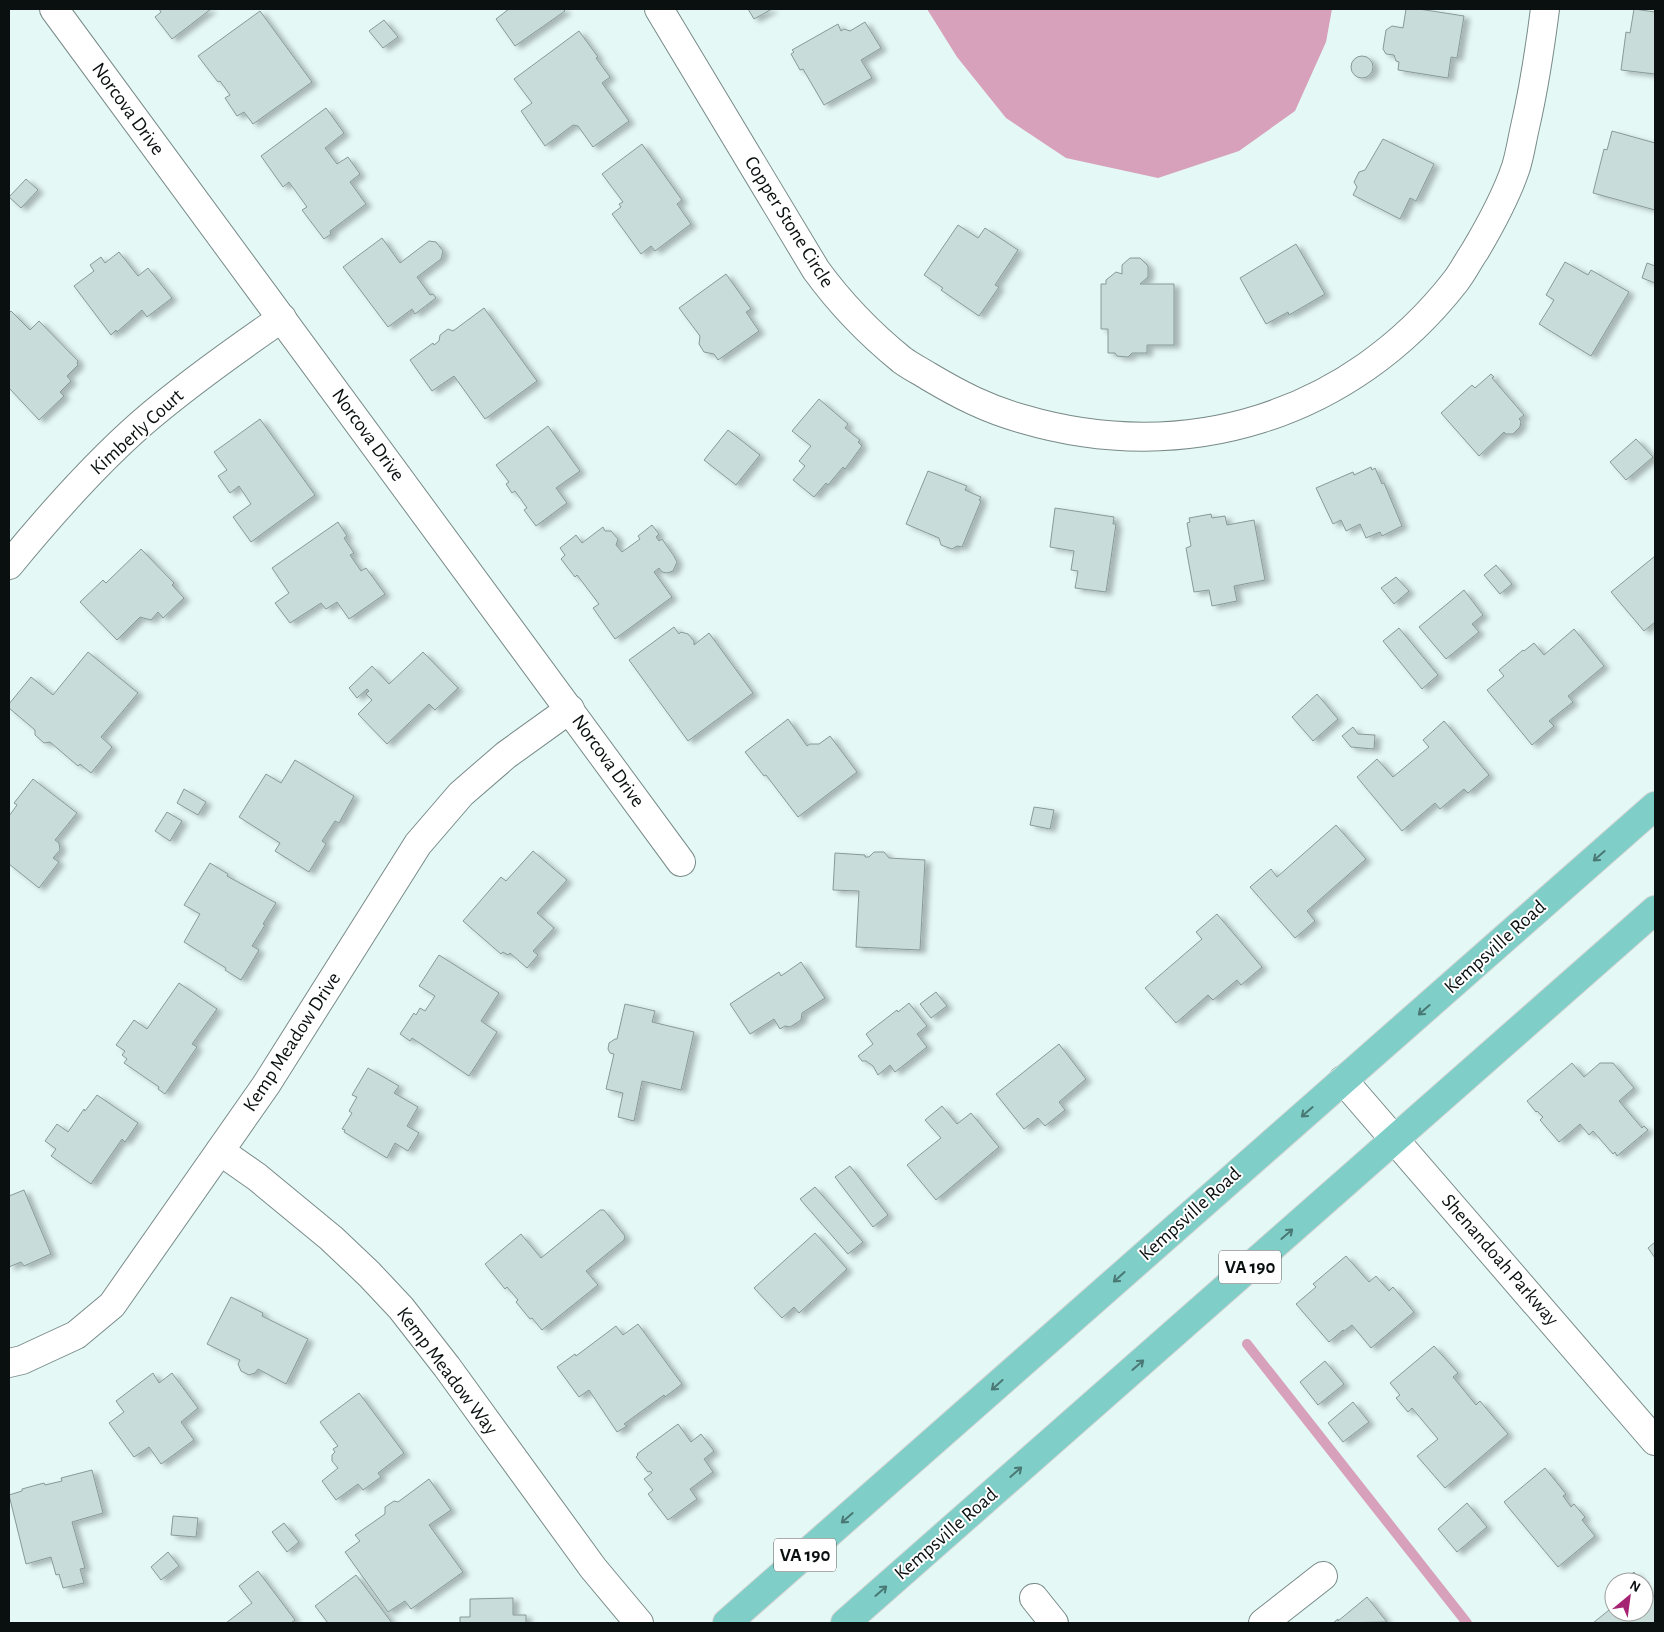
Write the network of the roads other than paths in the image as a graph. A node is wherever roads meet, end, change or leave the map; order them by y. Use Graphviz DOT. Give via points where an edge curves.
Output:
graph roads {
  1 [pos="54,9"];
  2 [pos="659,9"];
  3 [pos="1545,9"];
  4 [pos="282,318"];
  5 [pos="9,565"];
  6 [pos="570,709"];
  7 [pos="1655,806"];
  8 [pos="681,862"];
  9 [pos="1655,910"];
  10 [pos="1343,1080"];
  11 [pos="1395,1139"];
  12 [pos="220,1151"];
  13 [pos="9,1363"];
  14 [pos="1655,1441"];
  15 [pos="1323,1576"];
  16 [pos="1034,1598"];
  17 [pos="639,1623"];
  18 [pos="727,1623"];
  19 [pos="844,1623"];
  20 [pos="1054,1623"];
  21 [pos="1263,1623"];
  1 -- 4 [label="street, Norcova Drive"];
  2 -- 3 [label="street, Copper Stone Circle" via="816,270 855,317 904,362 965,398 1049,427 1117,437 1165,438 1249,423 1322,393 1351,377 1405,337 1456,281 1494,219 1516,166 1534,88"];
  4 -- 5 [label="street, Kimberly Court" via="206,371 141,424 62,502"];
  4 -- 6 [label="street, Norcova Drive"];
  6 -- 8 [label="street, Norcova Drive"];
  6 -- 12 [label="street, Kemp Meadow Drive" via="506,756 462,794 418,844 266,1085"];
  7 -- 10 [label="main road, Kempsville Road / VA 190, one-way"];
  9 -- 11 [label="main road, Kempsville Road / VA 190"];
  10 -- 11 [label="street, Shenandoah Parkway"];
  10 -- 18 [label="main road, Kempsville Road / VA 190, one-way"];
  11 -- 14 [label="street, Shenandoah Parkway"];
  19 -- 11 [label="main road, Kempsville Road / VA 190, one-way"];
  12 -- 13 [label="street, Kemp Meadow Drive" via="112,1305 76,1335"];
  12 -- 17 [label="street, Kemp Meadow Way" via="257,1176 331,1238 401,1308 593,1568"];
  15 -- 21 [label="street"];
  16 -- 20 [label="street"];
}
